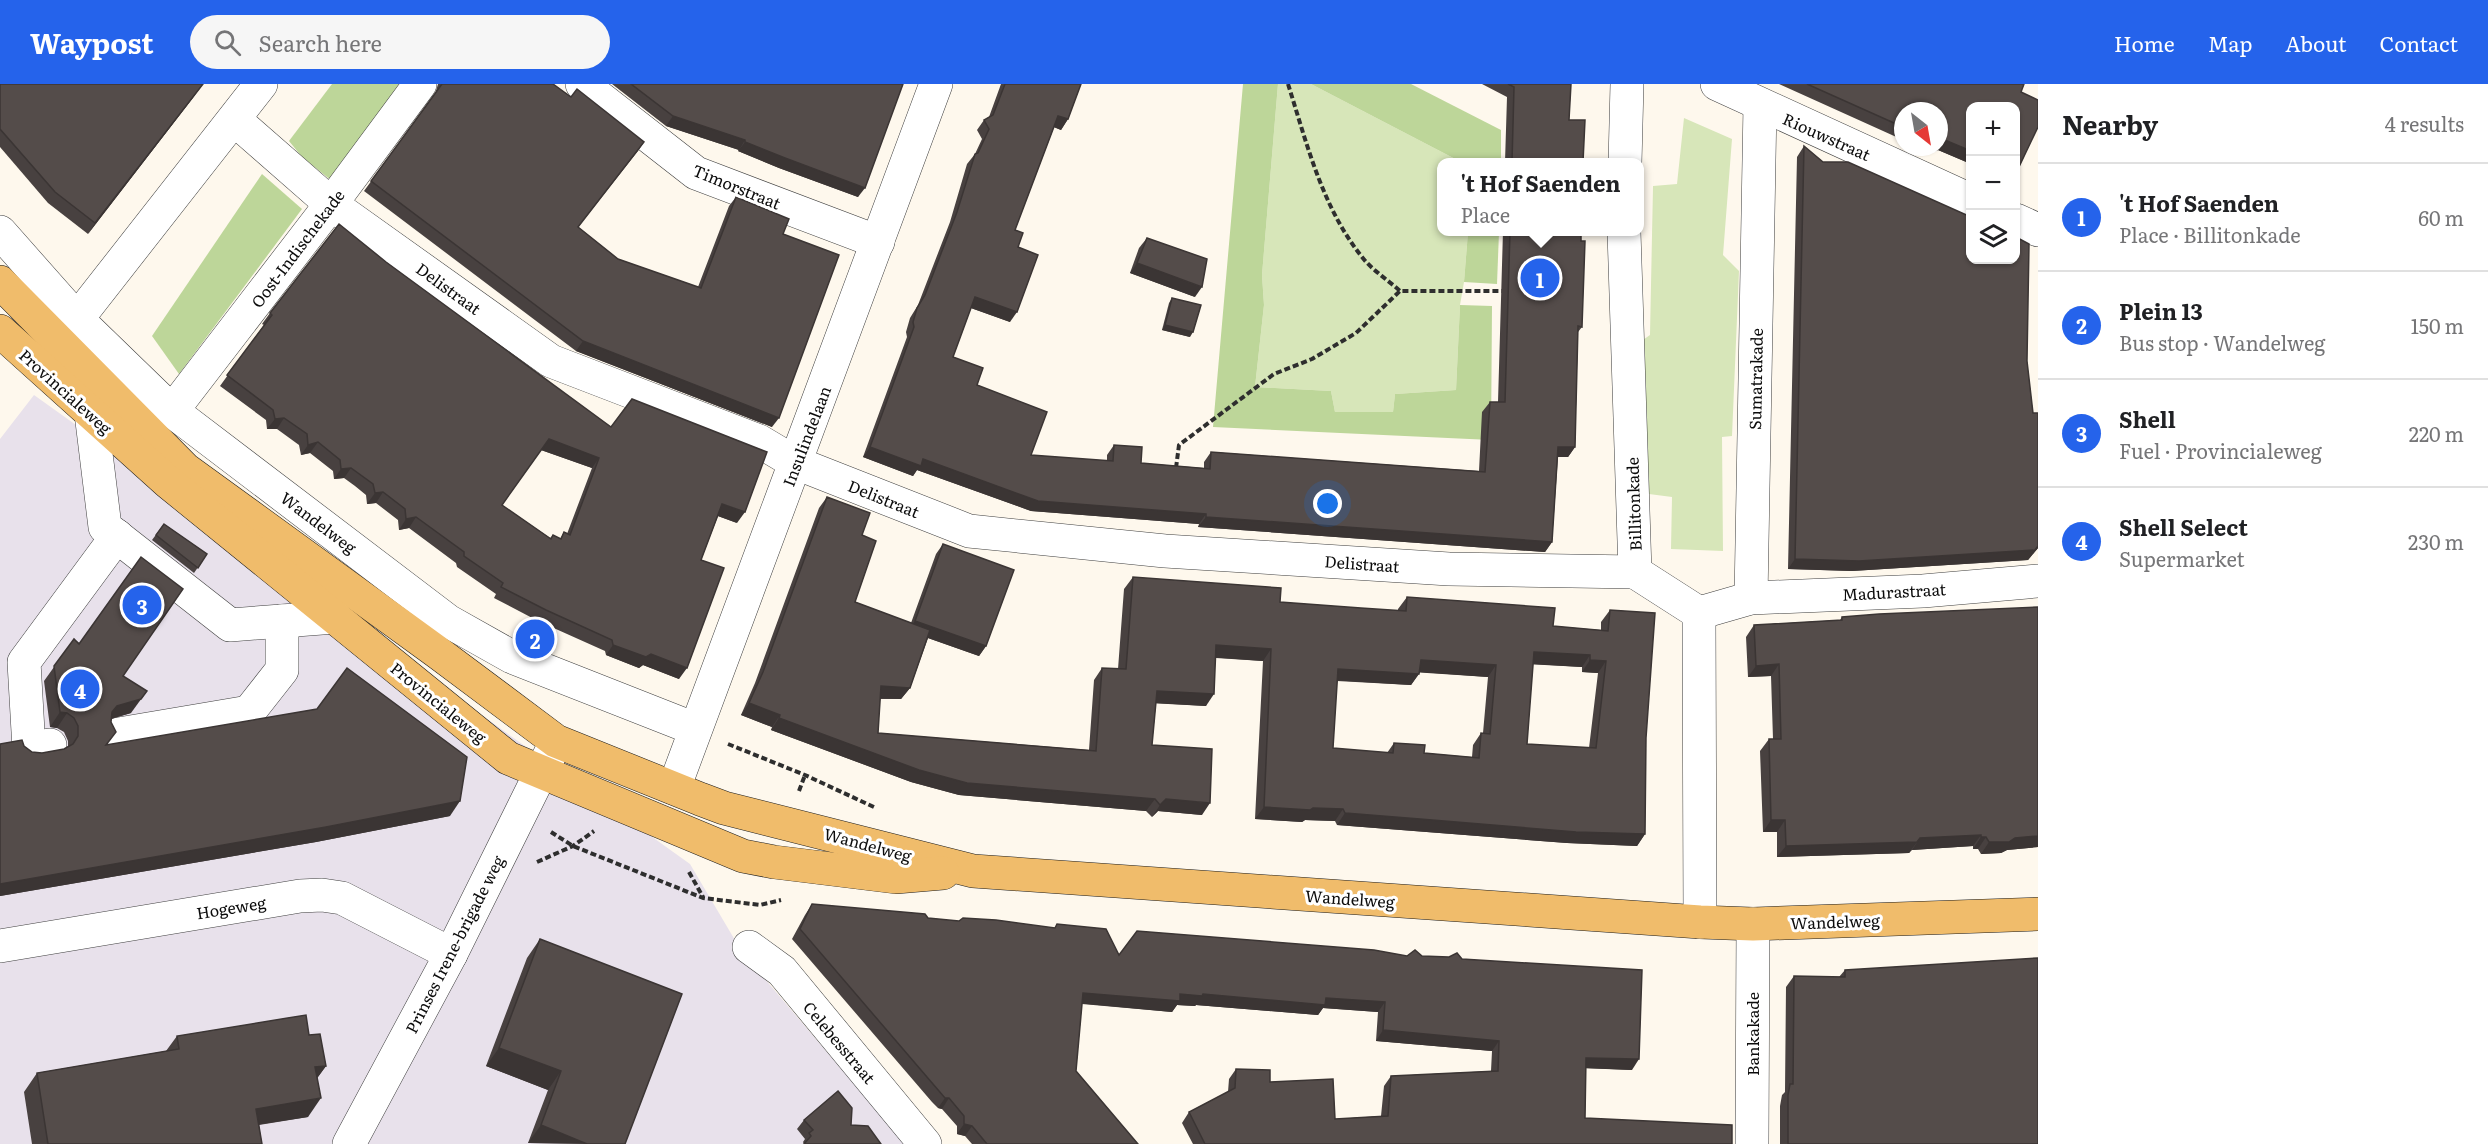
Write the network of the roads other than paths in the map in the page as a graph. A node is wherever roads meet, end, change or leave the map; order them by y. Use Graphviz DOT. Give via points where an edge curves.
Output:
graph roads {
  1 [pos="261,84"];
  2 [pos="420,84"];
  3 [pos="582,84"];
  4 [pos="936,84"];
  5 [pos="1627,84"];
  6 [pos="1717,84"];
  7 [pos="1760,105"];
  8 [pos="235,120"];
  9 [pos="1625,158"];
  10 [pos="1966,198"];
  11 [pos="331,204"];
  12 [pos="2020,222"];
  13 [pos="2038,230"];
  14 [pos="0,232"];
  15 [pos="1624,236"];
  16 [pos="878,242"];
  17 [pos="0,282"];
  18 [pos="77,319"];
  19 [pos="0,331"];
  20 [pos="172,411"];
  21 [pos="91,413"];
  22 [pos="796,463"];
  23 [pos="117,536"];
  24 [pos="1635,572"];
  25 [pos="2038,581"];
  26 [pos="1750,598"];
  27 [pos="1699,613"];
  28 [pos="335,617"];
  29 [pos="282,621"];
  30 [pos="695,729"];
  31 [pos="120,734"];
  32 [pos="556,741"];
  33 [pos="40,747"];
  34 [pos="542,771"];
  35 [pos="674,788"];
  36 [pos="973,871"];
  37 [pos="2038,914"];
  38 [pos="1700,922"];
  39 [pos="1753,924"];
  40 [pos="0,946"];
  41 [pos="749,947"];
  42 [pos="451,954"];
  43 [pos="348,1144"];
  44 [pos="925,1144"];
  45 [pos="1752,1144"];
  1 -- 8 [label="street"];
  2 -- 11 [label="street, Oost-Indischekade"];
  3 -- 16 [label="street, Timorstraat" via="696,172"];
  4 -- 16 [label="street, Insulindelaan"];
  5 -- 9 [label="street"];
  6 -- 7 [label="street, Riouwstraat"];
  7 -- 10 [label="street, Riouwstraat"];
  7 -- 26 [label="street, Sumatrakade"];
  8 -- 11 [label="street, Delistraat"];
  8 -- 18 [label="street"];
  11 -- 20 [label="street, Oost-Indischekade"];
  11 -- 22 [label="street, Delistraat" via="551,362 759,441"];
  12 -- 13 [label="street"];
  14 -- 18 [label="street, Wandelweg"];
  15 -- 24 [label="street, Billitonkade"];
  16 -- 22 [label="street, Insulindelaan"];
  17 -- 32 [label="main road, Provincialeweg" via="185,469"];
  18 -- 20 [label="street, Wandelweg"];
  19 -- 21 [label="main road, Provincialeweg"];
  20 -- 30 [label="street, Wandelweg" via="448,621 512,657"];
  21 -- 23 [label="street" via="105,527"];
  21 -- 28 [label="main road, Provincialeweg" via="169,483"];
  22 -- 24 [label="street, Delistraat" via="969,531 1166,551 1449,569"];
  22 -- 30 [label="street, Insulindelaan"];
  23 -- 29 [label="street" via="230,625"];
  23 -- 33 [label="street" via="24,662"];
  24 -- 27 [label="street, Billitonkade"];
  25 -- 26 [label="street, Madurastraat" via="1923,591"];
  26 -- 27 [label="street"];
  27 -- 38 [label="street"];
  28 -- 29 [label="street"];
  28 -- 34 [label="main road, Provincialeweg" via="508,758"];
  29 -- 31 [label="street" via="282,670 249,712"];
  30 -- 35 [label="street, Insulindelaan"];
  32 -- 34 [label="street, Prinses Irene-brigade weg"];
  32 -- 35 [label="main road, Provincialeweg"];
  34 -- 36 [label="main road, Provincialeweg" via="743,855 896,876"];
  34 -- 42 [label="street, Prinses Irene-brigade weg"];
  35 -- 36 [label="main road, Wandelweg" via="724,808"];
  36 -- 38 [label="main road, Wandelweg"];
  37 -- 39 [label="main road, Wandelweg"];
  38 -- 39 [label="main road, Wandelweg"];
  39 -- 45 [label="street, Bankakade"];
  40 -- 42 [label="street, Hogeweg" via="322,895 342,898"];
  41 -- 44 [label="street, Celebesstraat" via="782,971"];
  42 -- 43 [label="street, Prinses Irene-brigade weg"];
}
